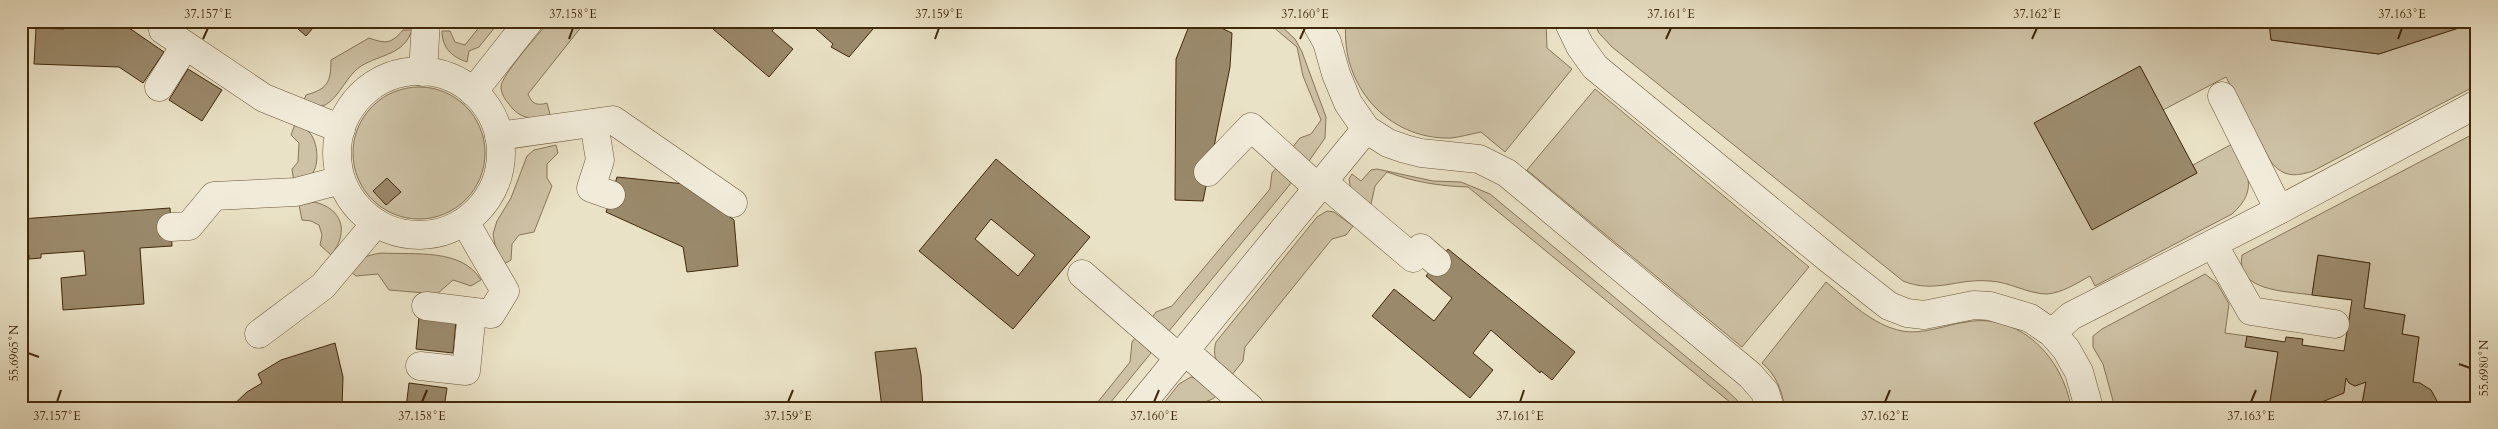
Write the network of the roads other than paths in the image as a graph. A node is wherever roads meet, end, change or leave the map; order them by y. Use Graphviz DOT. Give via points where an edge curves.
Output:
graph roads {
  1 [pos="426,21"];
  2 [pos="530,21"];
  3 [pos="1315,21"];
  4 [pos="1568,21"];
  5 [pos="163,30"];
  6 [pos="185,46"];
  7 [pos="423,72"];
  8 [pos="159,87"];
  9 [pos="473,92"];
  10 [pos="2222,96"];
  11 [pos="2477,104"];
  12 [pos="594,122"];
  13 [pos="1366,129"];
  14 [pos="340,130"];
  15 [pos="499,136"];
  16 [pos="1208,172"];
  17 [pos="341,180"];
  18 [pos="1320,185"];
  19 [pos="612,195"];
  20 [pos="733,203"];
  21 [pos="2279,210"];
  22 [pos="465,222"];
  23 [pos="376,223"];
  24 [pos="171,227"];
  25 [pos="2213,244"];
  26 [pos="1437,262"];
  27 [pos="1082,274"];
  28 [pos="426,306"];
  29 [pos="472,312"];
  30 [pos="2335,324"];
  31 [pos="2052,333"];
  32 [pos="260,334"];
  33 [pos="1182,354"];
  34 [pos="420,366"];
  35 [pos="1138,408"];
  36 [pos="1250,408"];
  37 [pos="1770,408"];
  38 [pos="2089,408"];
  1 -- 7 [label="street"];
  2 -- 9 [label="street"];
  3 -- 13 [label="street" via="1348,103"];
  4 -- 31 [label="street" via="1595,67 1889,306 1907,313 1924,314 1974,305 1990,306 2030,318"];
  5 -- 6 [label="street"];
  6 -- 8 [label="street"];
  6 -- 14 [label="street" via="209,73"];
  7 -- 9 [label="street" via="455,80"];
  7 -- 14 [label="street" via="392,75 373,85 357,99"];
  9 -- 15 [label="street" via="487,108"];
  10 -- 21 [label="street"];
  11 -- 21 [label="street"];
  12 -- 15 [label="street"];
  12 -- 19 [label="street" via="600,160 591,188"];
  12 -- 20 [label="street" via="613,120"];
  13 -- 18 [label="street"];
  13 -- 37 [label="street" via="1388,144 1422,153 1479,159 1507,173 1750,375 1765,392"];
  14 -- 17 [label="street" via="337,159"];
  15 -- 22 [label="street" via="500,169 492,190 481,208"];
  16 -- 18 [label="street" via="1251,127"];
  17 -- 23 [label="street" via="350,199"];
  17 -- 24 [label="street" via="296,192 214,196 189,226"];
  18 -- 26 [label="street" via="1413,258 1420,248"];
  18 -- 33 [label="street"];
  21 -- 25 [label="street"];
  22 -- 23 [label="street" via="445,231 424,235 403,234"];
  22 -- 29 [label="street" via="506,291 491,314"];
  23 -- 32 [label="street" via="323,286"];
  25 -- 30 [label="street" via="2251,310"];
  25 -- 31 [label="street" via="2071,316"];
  27 -- 33 [label="street"];
  28 -- 29 [label="street"];
  29 -- 34 [label="street" via="462,338 466,371"];
  31 -- 38 [label="street" via="2080,372"];
  33 -- 35 [label="street"];
  33 -- 36 [label="street"];
}
